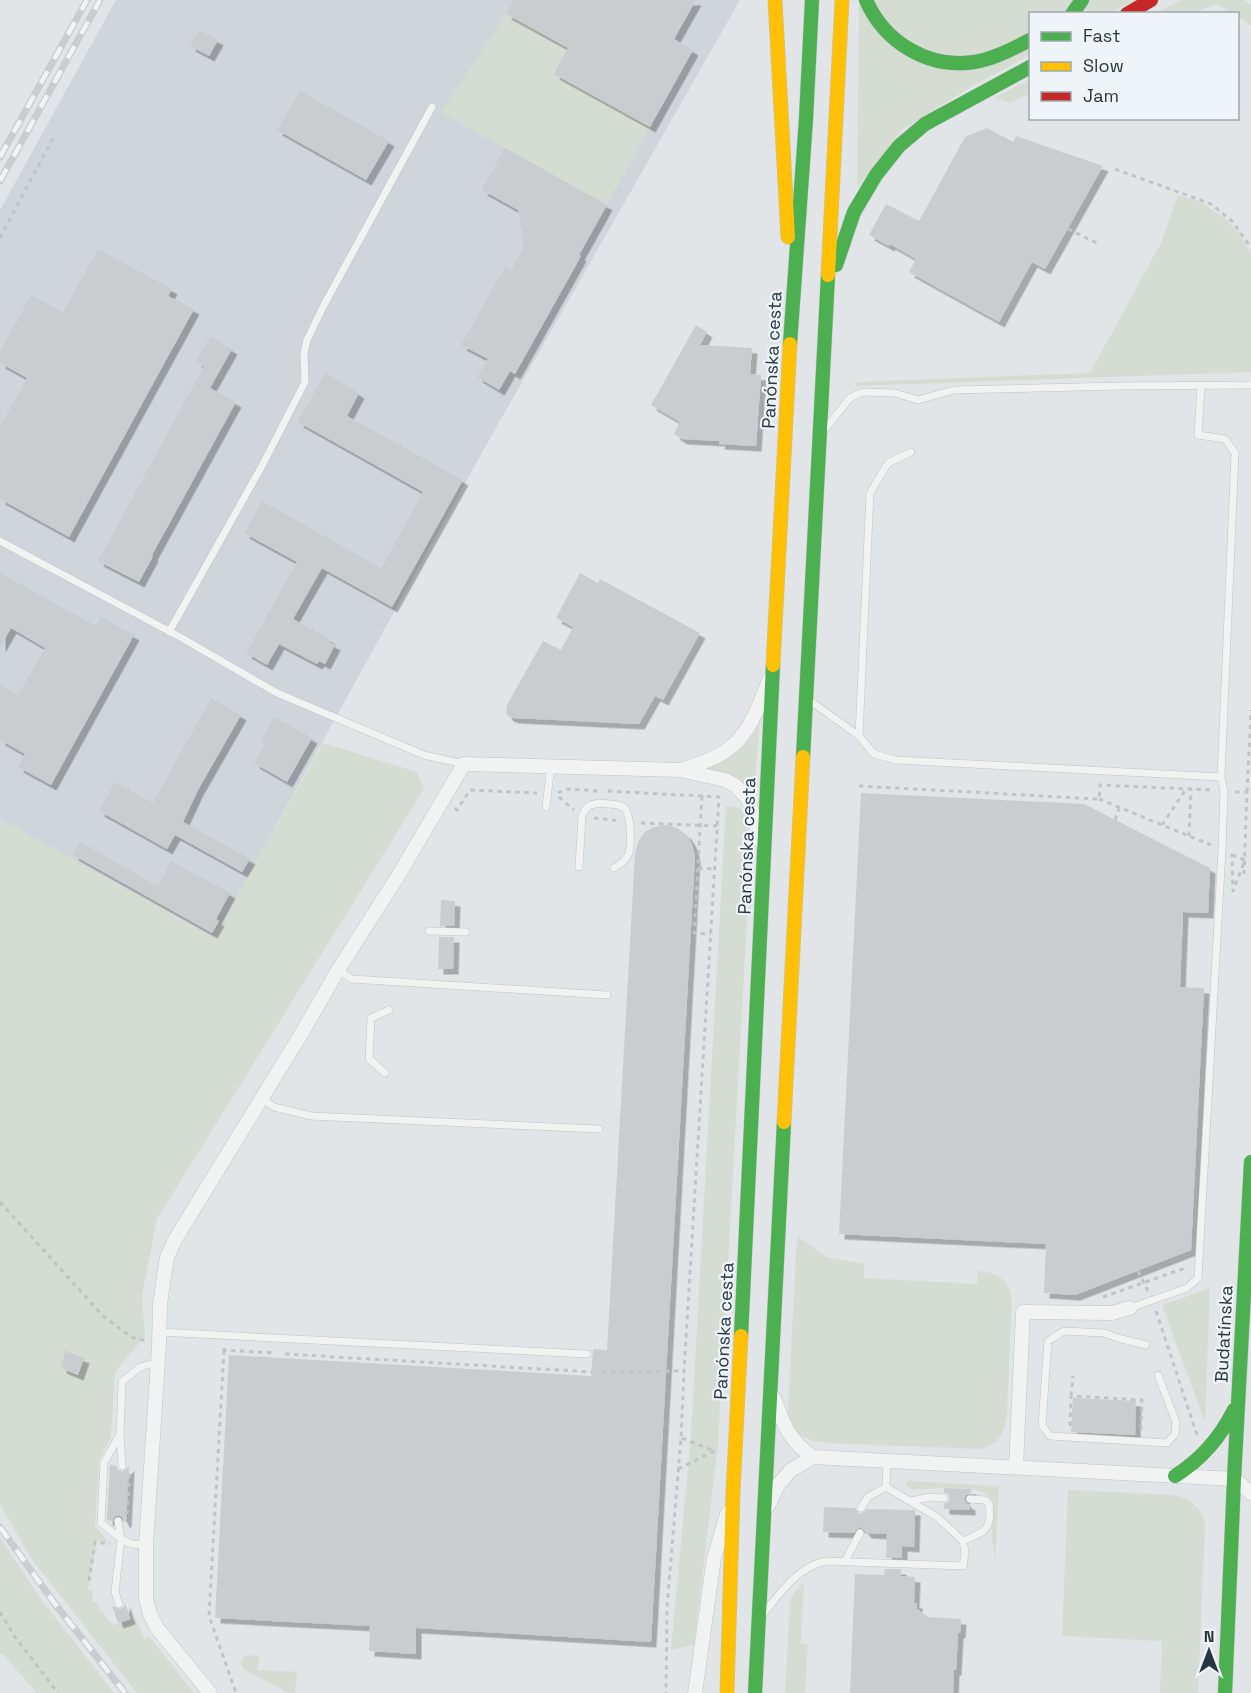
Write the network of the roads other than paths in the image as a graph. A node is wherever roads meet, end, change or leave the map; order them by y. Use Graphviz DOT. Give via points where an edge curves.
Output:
graph roads {
  1 [pos="775,0"];
  2 [pos="812,0"];
  3 [pos="842,0"];
  4 [pos="866,0"];
  5 [pos="1151,0"];
  6 [pos="1130,12"];
  7 [pos="1029,40"];
  8 [pos="1029,68"];
  9 [pos="432,107"];
  10 [pos="828,291"];
  11 [pos="792,316"];
  12 [pos="1251,385"];
  13 [pos="1201,386"];
  14 [pos="821,434"];
  15 [pos="911,452"];
  16 [pos="0,541"];
  17 [pos="169,632"];
  18 [pos="772,670"];
  19 [pos="807,699"];
  20 [pos="858,736"];
  21 [pos="464,765"];
  22 [pos="551,766"];
  23 [pos="680,770"];
  24 [pos="1221,777"];
  25 [pos="546,807"];
  26 [pos="765,851"];
  27 [pos="579,867"];
  28 [pos="615,868"];
  29 [pos="429,931"];
  30 [pos="466,932"];
  31 [pos="338,970"];
  32 [pos="607,995"];
  33 [pos="389,1010"];
  34 [pos="385,1073"];
  35 [pos="262,1098"];
  36 [pos="599,1129"];
  37 [pos="1251,1162"];
  38 [pos="1250,1190"];
  39 [pos="1130,1308"];
  40 [pos="159,1339"];
  41 [pos="1146,1345"];
  42 [pos="587,1354"];
  43 [pos="158,1362"];
  44 [pos="1158,1375"];
  45 [pos="771,1390"];
  46 [pos="1238,1402"];
  47 [pos="120,1434"];
  48 [pos="813,1457"];
  49 [pos="887,1461"];
  50 [pos="122,1466"];
  51 [pos="1016,1467"];
  52 [pos="1175,1476"];
  53 [pos="1234,1479"];
  54 [pos="886,1487"];
  55 [pos="734,1492"];
  56 [pos="1251,1493"];
  57 [pos="944,1498"];
  58 [pos="970,1499"];
  59 [pos="911,1501"];
  60 [pos="861,1508"];
  61 [pos="764,1513"];
  62 [pos="118,1521"];
  63 [pos="860,1533"];
  64 [pos="121,1539"];
  65 [pos="963,1541"];
  66 [pos="147,1545"];
  67 [pos="845,1561"];
  68 [pos="119,1604"];
  69 [pos="759,1618"];
  70 [pos="210,1693"];
  71 [pos="694,1693"];
  72 [pos="727,1693"];
  73 [pos="755,1693"];
  74 [pos="1225,1693"];
  1 -- 11 [label="main road"];
  2 -- 11 [label="main road, Panónska cesta"];
  3 -- 10 [label="main road"];
  4 -- 7 [label="main road" via="876,19 895,39 910,50 938,60 975,62"];
  5 -- 6 [label="main road"];
  8 -- 10 [label="main road" via="925,124 894,151 854,212"];
  9 -- 17 [label="lane" via="307,340 305,382"];
  10 -- 14 [label="main road"];
  11 -- 18 [label="main road, Panónska cesta"];
  12 -- 13 [label="lane"];
  13 -- 14 [label="lane" via="954,390 918,400 873,392 858,394 847,402"];
  13 -- 24 [label="lane" via="1198,435 1225,439 1235,453"];
  14 -- 19 [label="main road"];
  15 -- 20 [label="lane" via="888,462 870,493"];
  16 -- 17 [label="lane"];
  17 -- 21 [label="lane" via="278,693 424,754"];
  18 -- 23 [label="street" via="755,716 739,740 710,760"];
  18 -- 26 [label="main road, Panónska cesta"];
  19 -- 20 [label="lane"];
  19 -- 45 [label="main road"];
  20 -- 24 [label="lane" via="874,754 896,760"];
  21 -- 22 [label="street"];
  21 -- 31 [label="street"];
  22 -- 23 [label="street"];
  22 -- 25 [label="lane"];
  23 -- 26 [label="street" via="725,780 740,790 752,808"];
  24 -- 39 [label="lane" via="1222,850 1198,1278 1187,1287"];
  26 -- 55 [label="main road, Panónska cesta"];
  27 -- 28 [label="lane" via="582,816 587,808 600,803 622,806 630,822 629,854"];
  29 -- 30 [label="lane"];
  31 -- 32 [label="lane" via="352,979"];
  31 -- 35 [label="street"];
  33 -- 34 [label="lane" via="371,1018 369,1059"];
  35 -- 36 [label="lane" via="274,1107 311,1116"];
  35 -- 40 [label="street" via="176,1238 168,1257 160,1304"];
  37 -- 38 [label="main road, Budatínska"];
  38 -- 46 [label="main road, Budatínska"];
  39 -- 51 [label="street" via="1112,1314 1023,1312"];
  40 -- 42 [label="lane" via="227,1335"];
  40 -- 43 [label="street"];
  41 -- 44 [label="lane" via="1104,1333 1064,1331 1048,1341 1042,1425 1050,1436 1167,1443 1175,1434 1176,1422"];
  43 -- 47 [label="lane" via="140,1367 122,1382"];
  43 -- 66 [label="street"];
  45 -- 48 [label="street" via="790,1436"];
  45 -- 61 [label="main road"];
  46 -- 52 [label="main road" via="1217,1441 1199,1460"];
  46 -- 53 [label="main road, Budatínska"];
  47 -- 50 [label="lane"];
  47 -- 64 [label="lane" via="104,1463 100,1523"];
  48 -- 49 [label="street"];
  48 -- 61 [label="street" via="783,1478"];
  49 -- 51 [label="street"];
  49 -- 54 [label="lane"];
  51 -- 52 [label="street"];
  52 -- 53 [label="street"];
  53 -- 56 [label="street"];
  53 -- 74 [label="main road, Budatínska"];
  54 -- 59 [label="lane"];
  54 -- 60 [label="lane" via="868,1497"];
  55 -- 71 [label="street" via="714,1558"];
  55 -- 72 [label="main road, Panónska cesta"];
  57 -- 59 [label="lane"];
  58 -- 65 [label="lane" via="989,1504 988,1524 986,1530"];
  59 -- 65 [label="lane" via="937,1517"];
  61 -- 69 [label="main road"];
  62 -- 64 [label="lane"];
  63 -- 67 [label="lane"];
  64 -- 66 [label="lane"];
  64 -- 68 [label="lane" via="116,1592"];
  65 -- 67 [label="lane" via="963,1566"];
  66 -- 70 [label="street" via="145,1582 150,1614"];
  67 -- 69 [label="lane" via="817,1563 793,1578"];
  69 -- 73 [label="main road"];
}
